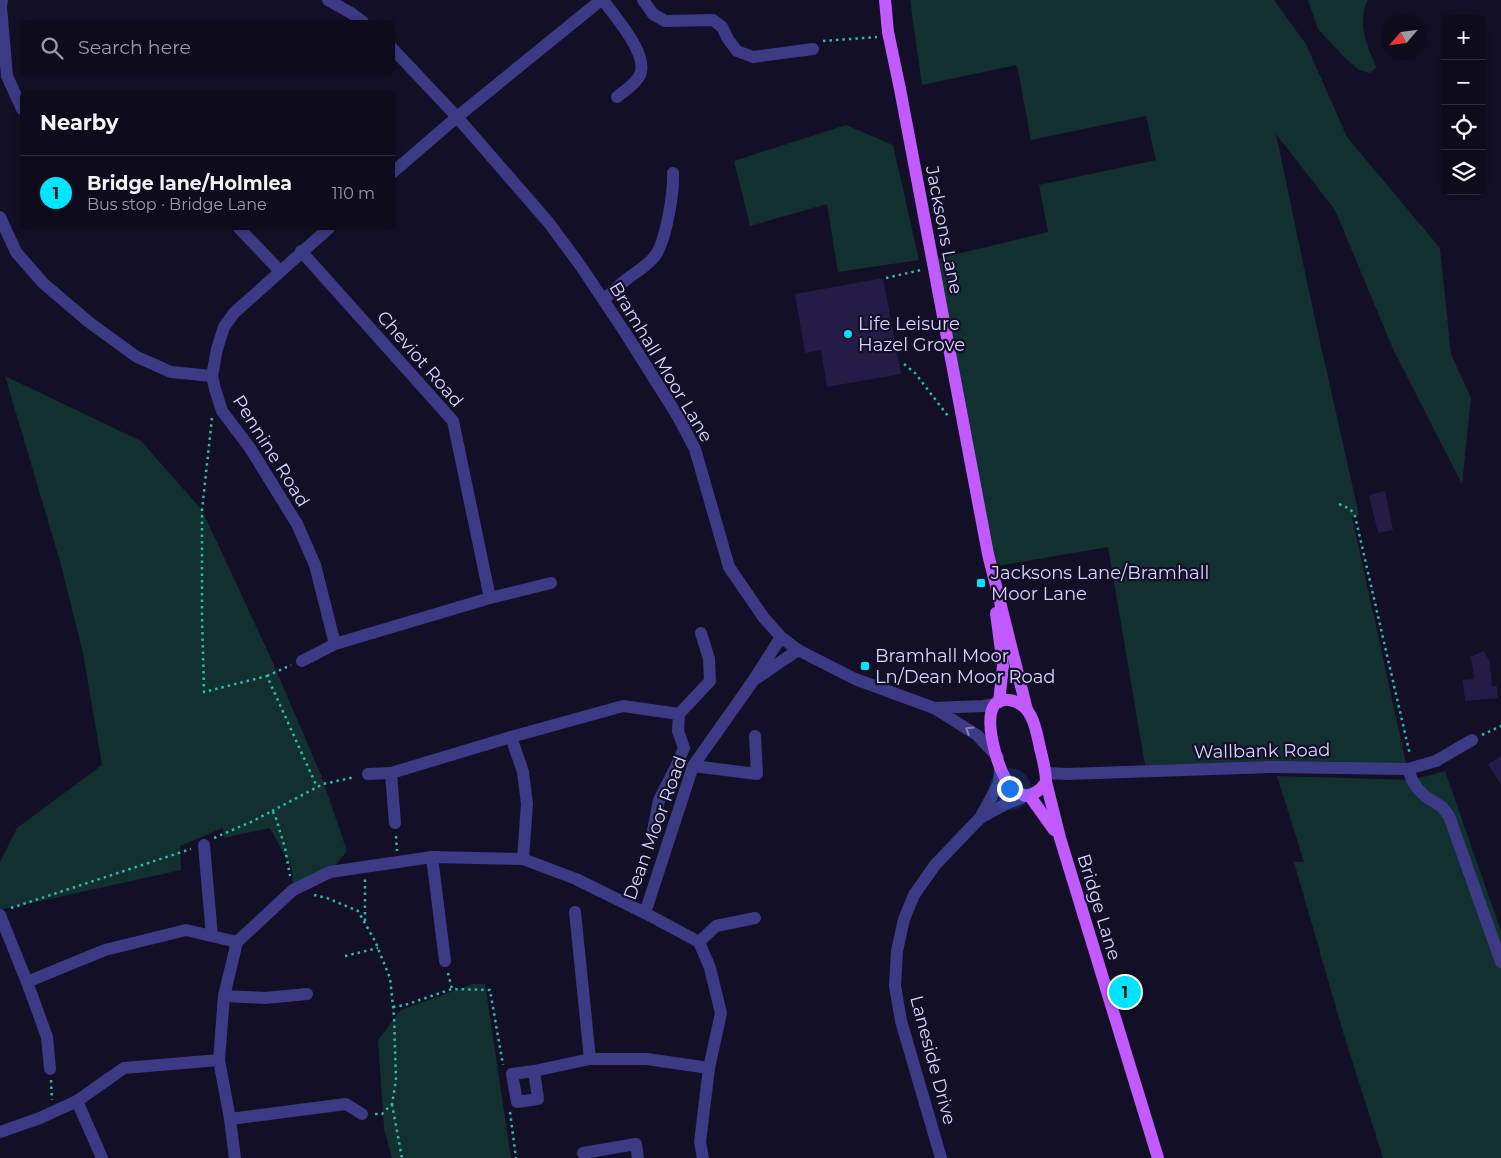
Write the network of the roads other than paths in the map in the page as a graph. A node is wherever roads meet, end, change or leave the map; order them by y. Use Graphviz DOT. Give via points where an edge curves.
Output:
graph roads {
  1 [pos="328,0"];
  2 [pos="602,0"];
  3 [pos="643,0"];
  4 [pos="885,0"];
  5 [pos="1,4"];
  6 [pos="360,20"];
  7 [pos="813,49"];
  8 [pos="395,51"];
  9 [pos="618,97"];
  10 [pos="20,105"];
  11 [pos="456,117"];
  12 [pos="395,169"];
  13 [pos="673,173"];
  14 [pos="0,217"];
  15 [pos="242,230"];
  16 [pos="327,230"];
  17 [pos="302,251"];
  18 [pos="280,271"];
  19 [pos="604,299"];
  20 [pos="212,376"];
  21 [pos="988,554"];
  22 [pos="551,583"];
  23 [pos="490,598"];
  24 [pos="700,632"];
  25 [pos="781,637"];
  26 [pos="335,644"];
  27 [pos="798,650"];
  28 [pos="302,661"];
  29 [pos="753,680"];
  30 [pos="997,703"];
  31 [pos="934,708"];
  32 [pos="1027,710"];
  33 [pos="679,714"];
  34 [pos="755,736"];
  35 [pos="511,737"];
  36 [pos="1472,740"];
  37 [pos="999,762"];
  38 [pos="693,766"];
  39 [pos="1410,769"];
  40 [pos="391,773"];
  41 [pos="368,774"];
  42 [pos="1046,778"];
  43 [pos="1027,796"];
  44 [pos="980,818"];
  45 [pos="395,823"];
  46 [pos="652,836"];
  47 [pos="1060,838"];
  48 [pos="204,845"];
  49 [pos="432,857"];
  50 [pos="524,859"];
  51 [pos="575,912"];
  52 [pos="645,913"];
  53 [pos="0,915"];
  54 [pos="755,918"];
  55 [pos="212,936"];
  56 [pos="237,942"];
  57 [pos="700,942"];
  58 [pos="445,961"];
  59 [pos="1501,962"];
  60 [pos="27,982"];
  61 [pos="307,994"];
  62 [pos="224,996"];
  63 [pos="590,1059"];
  64 [pos="219,1060"];
  65 [pos="709,1068"];
  66 [pos="50,1069"];
  67 [pos="534,1071"];
  68 [pos="77,1101"];
  69 [pos="362,1114"];
  70 [pos="230,1118"];
  71 [pos="0,1132"];
  72 [pos="583,1153"];
  73 [pos="102,1158"];
  74 [pos="235,1158"];
  75 [pos="638,1158"];
  76 [pos="703,1158"];
  77 [pos="941,1158"];
  78 [pos="1158,1158"];
  1 -- 6 [label="street"];
  2 -- 9 [label="street" via="641,59 640,73 634,84"];
  2 -- 11 [label="street"];
  3 -- 7 [label="street" via="653,14 666,21 713,20 722,27 737,51 752,57"];
  4 -- 21 [label="main road, Jacksons Lane" via="888,36"];
  5 -- 10 [label="street" via="7,76"];
  8 -- 11 [label="street, Bramhall Moor Lane"];
  11 -- 12 [label="street"];
  11 -- 19 [label="street, Bramhall Moor Lane" via="549,223"];
  13 -- 19 [label="street" via="674,187 666,230 656,255"];
  14 -- 20 [label="street" via="16,252 44,283 90,324 137,357 171,372"];
  15 -- 18 [label="street"];
  16 -- 17 [label="street, Pennine Road"];
  17 -- 18 [label="street, Pennine Road"];
  17 -- 23 [label="street, Cheviot Road" via="453,421"];
  18 -- 20 [label="street, Pennine Road" via="234,313 224,327"];
  19 -- 25 [label="street, Bramhall Moor Lane" via="695,449 729,568"];
  20 -- 26 [label="street, Pennine Road" via="222,411 250,448 297,524 315,565"];
  21 -- 30 [label="main road, Jacksons Lane" via="1003,666"];
  21 -- 32 [label="main road, Jacksons Lane"];
  22 -- 23 [label="street"];
  23 -- 26 [label="street"];
  24 -- 33 [label="street" via="709,659 710,681"];
  25 -- 27 [label="street, Bramhall Moor Lane"];
  25 -- 29 [label="street, Dean Moor Road"];
  26 -- 28 [label="street"];
  27 -- 29 [label="street, Dean Moor Road"];
  27 -- 31 [label="street, Bramhall Moor Lane" via="855,679"];
  29 -- 38 [label="street, Dean Moor Road"];
  30 -- 31 [label="street, Bramhall Moor Lane"];
  30 -- 32 [label="main road" via="1017,702"];
  30 -- 37 [label="main road, Jacksons Lane" via="991,714 990,730"];
  37 -- 31 [label="street, Bramhall Moor Lane, one-way" via="978,735"];
  32 -- 42 [label="main road, Bridge Lane" via="1034,721"];
  33 -- 35 [label="street" via="623,706"];
  33 -- 46 [label="street" via="678,731 684,748 659,800"];
  34 -- 38 [label="street" via="757,774"];
  35 -- 40 [label="street"];
  35 -- 50 [label="street" via="524,772 527,804"];
  36 -- 39 [label="street, Wallbank Road" via="1436,761"];
  37 -- 43 [label="main road, Bridge Lane" via="1006,780"];
  37 -- 44 [label="street, Laneside Drive" via="999,783"];
  38 -- 52 [label="street, Dean Moor Road"];
  39 -- 42 [label="street, Wallbank Road" via="1272,767 1067,774"];
  39 -- 59 [label="street" via="1417,788 1449,816"];
  40 -- 41 [label="street"];
  40 -- 45 [label="street"];
  42 -- 43 [label="main road" via="1040,790"];
  42 -- 47 [label="main road, Bridge Lane"];
  43 -- 44 [label="street, Laneside Drive"];
  43 -- 47 [label="main road, Bridge Lane"];
  44 -- 77 [label="street, Laneside Drive" via="935,865 914,895 897,951 895,986 901,1021"];
  47 -- 78 [label="main road, Bridge Lane"];
  48 -- 55 [label="street"];
  49 -- 50 [label="street, Dean Moor Road"];
  49 -- 56 [label="street, Dean Moor Road" via="330,872 293,890"];
  49 -- 58 [label="street"];
  50 -- 52 [label="street, Dean Moor Road" via="576,879"];
  51 -- 63 [label="street"];
  52 -- 57 [label="street"];
  53 -- 60 [label="street"];
  54 -- 57 [label="street" via="716,926"];
  55 -- 56 [label="street"];
  55 -- 60 [label="street" via="186,930 105,950"];
  56 -- 62 [label="street"];
  57 -- 65 [label="street" via="721,1013"];
  60 -- 66 [label="street" via="48,1037"];
  61 -- 62 [label="street" via="265,998"];
  62 -- 64 [label="street"];
  63 -- 65 [label="street" via="647,1060"];
  63 -- 67 [label="street"];
  64 -- 68 [label="street" via="124,1068"];
  64 -- 70 [label="street"];
  65 -- 76 [label="street" via="700,1142"];
  68 -- 71 [label="street"];
  68 -- 73 [label="street"];
  69 -- 70 [label="street" via="346,1104"];
  70 -- 74 [label="street"];
  72 -- 75 [label="street" via="636,1144"];
}
